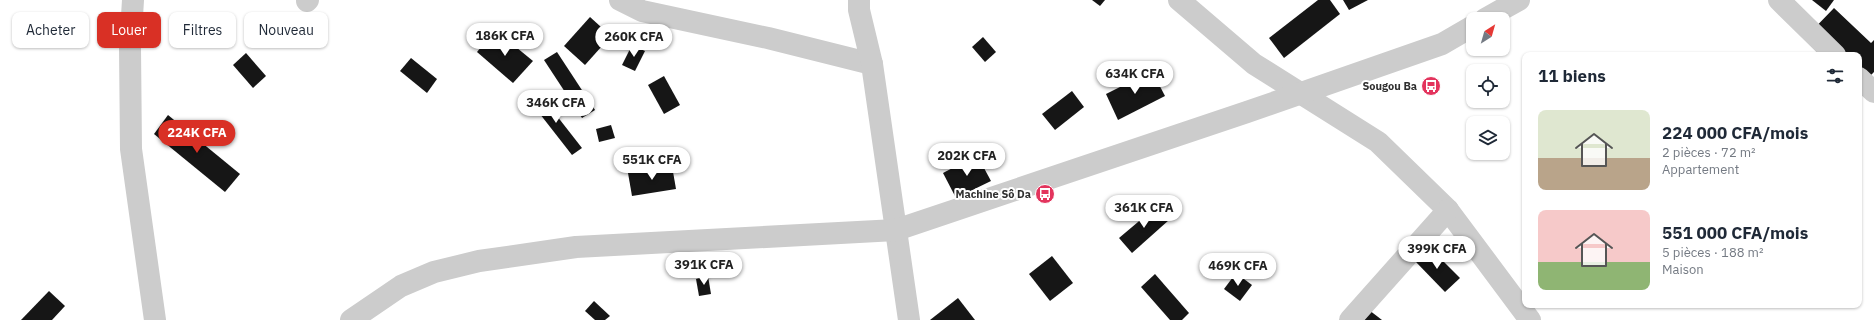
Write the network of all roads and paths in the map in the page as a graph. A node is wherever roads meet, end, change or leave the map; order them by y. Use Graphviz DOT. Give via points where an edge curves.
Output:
graph roads {
  1 [pos="133,0"];
  2 [pos="620,0"];
  3 [pos="859,0"];
  4 [pos="1180,0"];
  5 [pos="1518,0"];
  6 [pos="1778,0"];
  7 [pos="1497,12"];
  8 [pos="1466,30"];
  9 [pos="1832,52"];
  10 [pos="872,64"];
  11 [pos="1862,81"];
  12 [pos="1874,92"];
  13 [pos="1301,93"];
  14 [pos="1448,210"];
  15 [pos="896,230"];
  16 [pos="155,320"];
  17 [pos="351,320"];
  18 [pos="909,320"];
  19 [pos="1350,320"];
  20 [pos="1530,320"];
  1 -- 16 [label="street" via="130,48 131,149"];
  2 -- 10 [label="street" via="642,11"];
  3 -- 10 [label="street"];
  4 -- 13 [label="street" via="1254,64"];
  5 -- 7 [label="street"];
  6 -- 9 [label="street"];
  8 -- 13 [label="street" via="1442,44"];
  10 -- 15 [label="street"];
  11 -- 12 [label="street"];
  13 -- 14 [label="street" via="1378,142"];
  13 -- 15 [label="street"];
  14 -- 19 [label="street"];
  14 -- 20 [label="street"];
  15 -- 17 [label="street" via="576,247 479,261 434,272 401,286"];
  15 -- 18 [label="street"];
}
